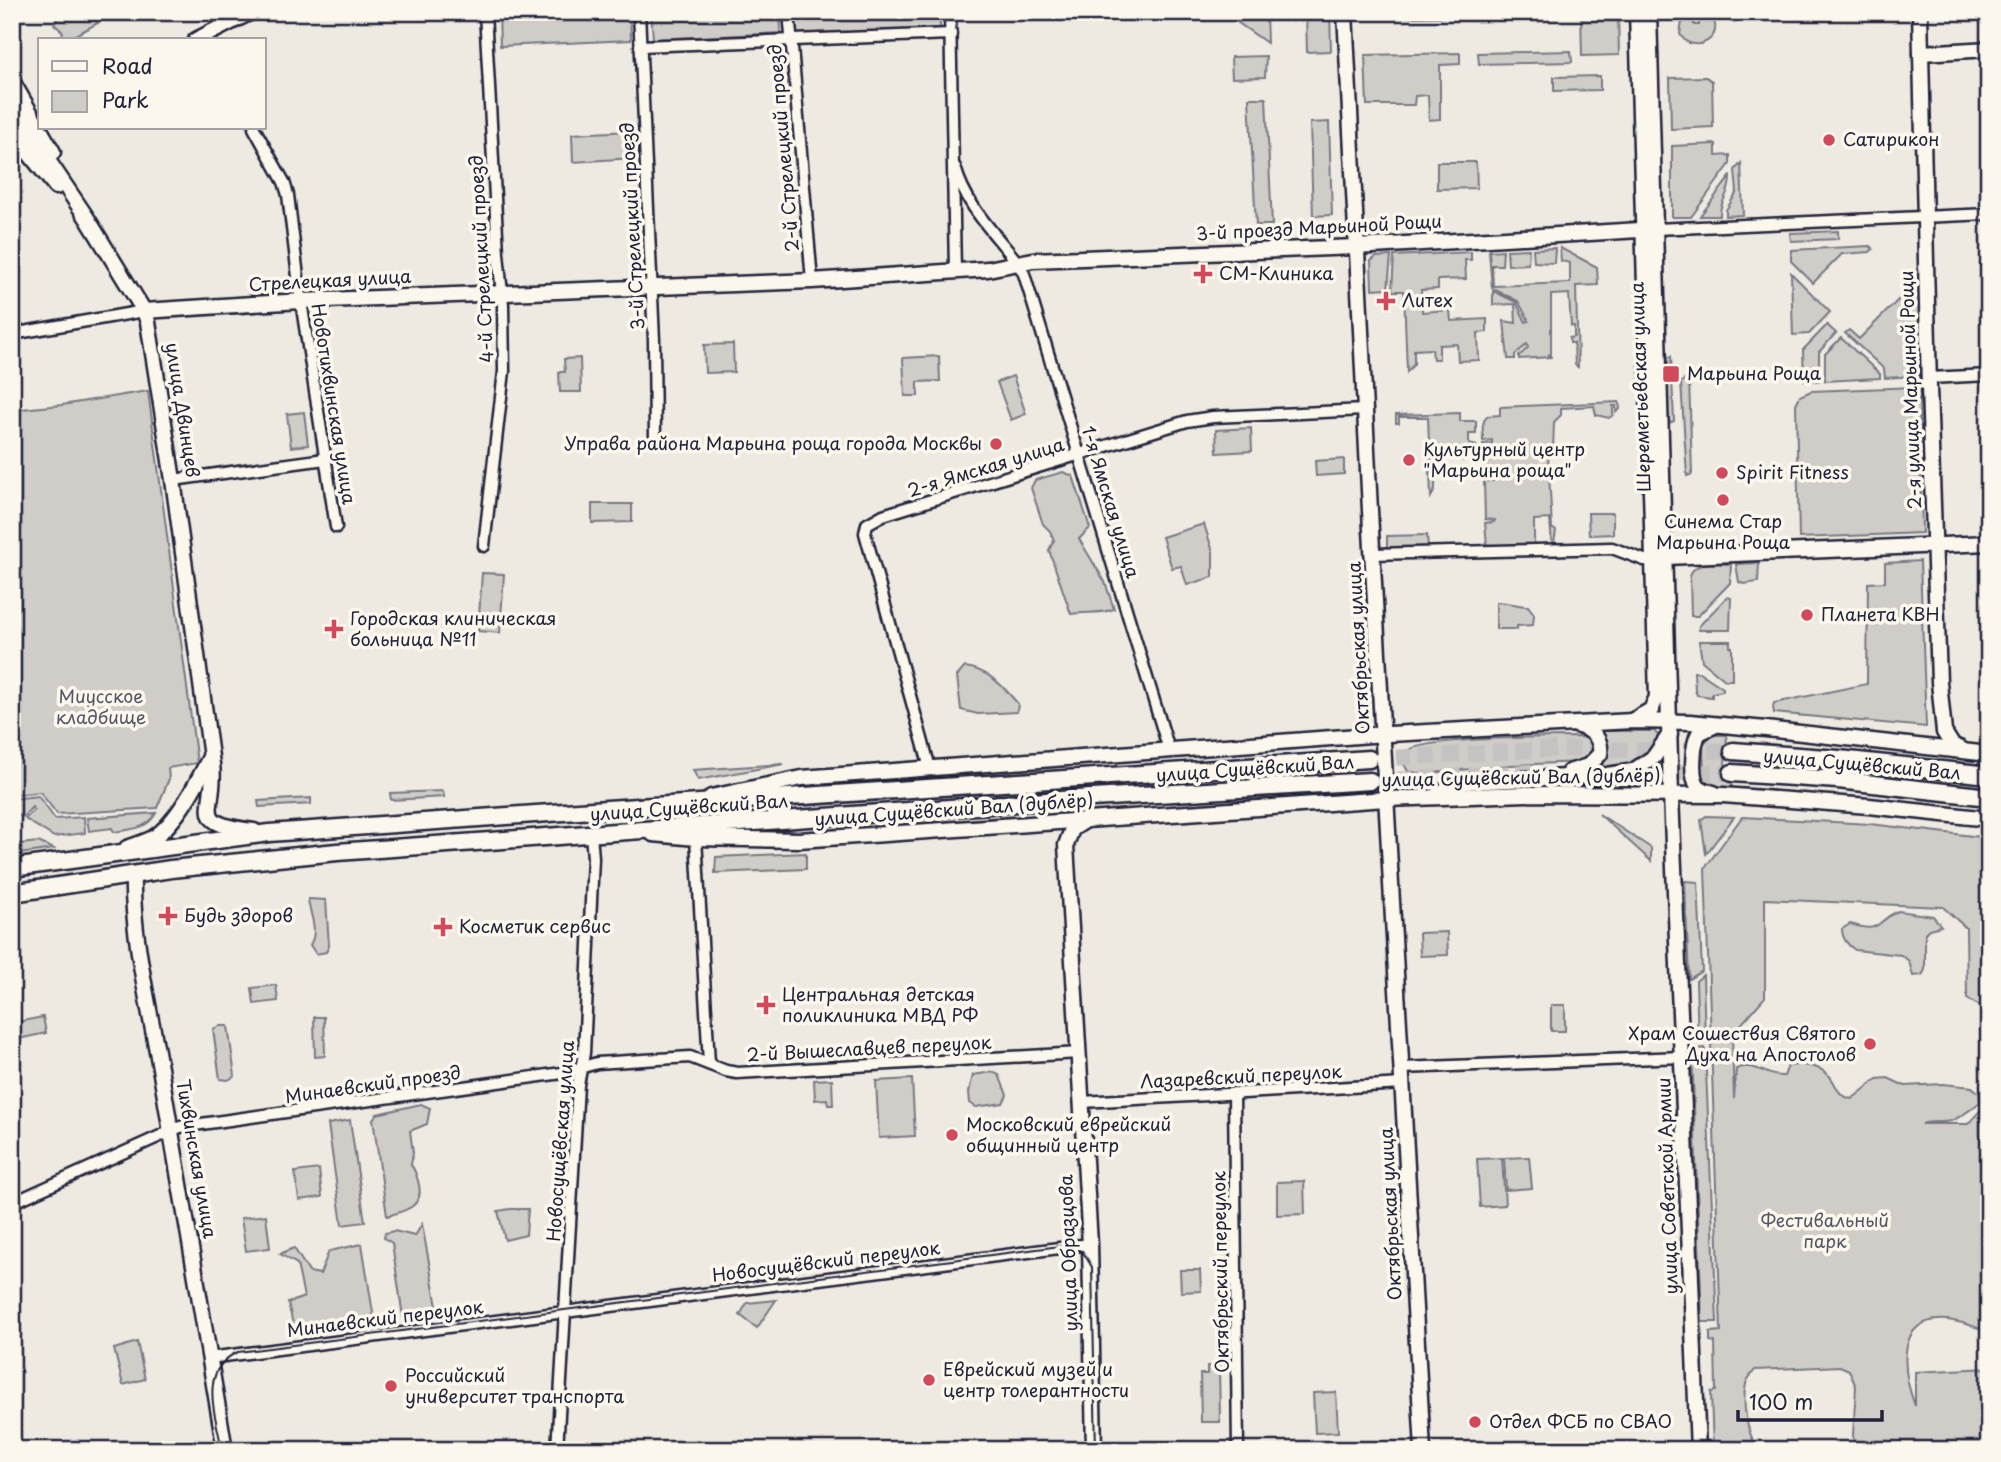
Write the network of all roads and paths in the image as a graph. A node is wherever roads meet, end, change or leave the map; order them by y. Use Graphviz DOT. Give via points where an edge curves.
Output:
graph roads {
  1 [pos="251,12"];
  2 [pos="485,12"];
  3 [pos="639,12"];
  4 [pos="789,12"];
  5 [pos="950,12"];
  6 [pos="1345,12"];
  7 [pos="1637,12"];
  8 [pos="1649,12"];
  9 [pos="1920,12"];
  10 [pos="951,34"];
  11 [pos="205,38"];
  12 [pos="791,39"];
  13 [pos="640,46"];
  14 [pos="1989,49"];
  15 [pos="1921,53"];
  16 [pos="12,81"];
  17 [pos="12,107"];
  18 [pos="28,125"];
  19 [pos="255,130"];
  20 [pos="955,167"];
  21 [pos="1989,214"];
  22 [pos="87,218"];
  23 [pos="1926,218"];
  24 [pos="1649,230"];
  25 [pos="1356,247"];
  26 [pos="1018,263"];
  27 [pos="956,270"];
  28 [pos="812,281"];
  29 [pos="652,287"];
  30 [pos="502,292"];
  31 [pos="300,301"];
  32 [pos="144,311"];
  33 [pos="12,334"];
  34 [pos="1989,375"];
  35 [pos="1930,378"];
  36 [pos="1365,410"];
  37 [pos="655,439"];
  38 [pos="1079,456"];
  39 [pos="325,459"];
  40 [pos="173,480"];
  41 [pos="335,527"];
  42 [pos="1989,542"];
  43 [pos="1936,545"];
  44 [pos="484,546"];
  45 [pos="1372,554"];
  46 [pos="1660,558"];
  47 [pos="1632,721"];
  48 [pos="1555,724"];
  49 [pos="1717,725"];
  50 [pos="1670,728"];
  51 [pos="1383,735"];
  52 [pos="1169,750"];
  53 [pos="1733,751"];
  54 [pos="1969,751"];
  55 [pos="1989,754"];
  56 [pos="211,757"];
  57 [pos="1369,759"];
  58 [pos="1671,761"];
  59 [pos="930,768"];
  60 [pos="1732,773"];
  61 [pos="1989,775"];
  62 [pos="1547,778"];
  63 [pos="1370,781"];
  64 [pos="1671,795"];
  65 [pos="1723,795"];
  66 [pos="1427,797"];
  67 [pos="1989,797"];
  68 [pos="1386,799"];
  69 [pos="682,804"];
  70 [pos="1989,818"];
  71 [pos="1087,820"];
  72 [pos="1041,823"];
  73 [pos="635,832"];
  74 [pos="269,833"];
  75 [pos="591,834"];
  76 [pos="696,838"];
  77 [pos="1066,845"];
  78 [pos="116,853"];
  79 [pos="12,868"];
  80 [pos="133,875"];
  81 [pos="12,893"];
  82 [pos="1079,1053"];
  83 [pos="1682,1056"];
  84 [pos="709,1063"];
  85 [pos="1402,1068"];
  86 [pos="580,1069"];
  87 [pos="1403,1084"];
  88 [pos="1234,1093"];
  89 [pos="1082,1102"];
  90 [pos="170,1131"];
  91 [pos="12,1203"];
  92 [pos="1090,1244"];
  93 [pos="565,1311"];
  94 [pos="209,1358"];
  95 [pos="225,1450"];
  96 [pos="556,1450"];
  97 [pos="1094,1450"];
  98 [pos="1238,1450"];
  99 [pos="1423,1450"];
  100 [pos="1698,1450"];
  1 -- 11 [label="street"];
  2 -- 30 [label="street, 4-й Стрелецкий проезд"];
  3 -- 13 [label="street, 3-й Стрелецкий проезд"];
  4 -- 12 [label="street, 2-й Стрелецкий проезд"];
  5 -- 10 [label="street"];
  6 -- 25 [label="street, Октябрьская улица"];
  7 -- 24 [label="street, Шереметьевская улица"];
  8 -- 24 [label="street, Шереметьевская улица"];
  9 -- 15 [label="street, 2-я улица Марьиной Рощи"];
  10 -- 12 [label="street"];
  10 -- 20 [label="street"];
  12 -- 13 [label="street"];
  12 -- 28 [label="street, 2-й Стрелецкий проезд"];
  13 -- 29 [label="street, 3-й Стрелецкий проезд"];
  14 -- 15 [label="street"];
  15 -- 23 [label="street, 2-я улица Марьиной Рощи"];
  16 -- 18 [label="street"];
  17 -- 18 [label="street"];
  18 -- 22 [label="street" via="80,198"];
  18 -- 22 [label="street" via="65,199"];
  19 -- 31 [label="street, Новотихвинская улица" via="288,195"];
  20 -- 26 [label="street, 1-я Ямская улица" via="970,204"];
  20 -- 27 [label="street"];
  21 -- 23 [label="street, 3-й проезд Марьиной Рощи"];
  22 -- 32 [label="street, улица Двинцев"];
  23 -- 24 [label="street, 3-й проезд Марьиной Рощи"];
  23 -- 35 [label="street, 2-я улица Марьиной Рощи"];
  24 -- 25 [label="street, 3-й проезд Марьиной Рощи"];
  24 -- 46 [label="street, Шереметьевская улица"];
  25 -- 26 [label="street, 3-й проезд Марьиной Рощи"];
  25 -- 36 [label="street, Октябрьская улица"];
  26 -- 27 [label="street, 3-й проезд Марьиной Рощи"];
  26 -- 38 [label="street, 1-я Ямская улица"];
  27 -- 28 [label="street, 3-й проезд Марьиной Рощи"];
  28 -- 29 [label="street, 3-й проезд Марьиной Рощи"];
  29 -- 30 [label="street, Стрелецкая улица"];
  29 -- 37 [label="street, 3-й Стрелецкий проезд"];
  30 -- 31 [label="street, Стрелецкая улица"];
  30 -- 44 [label="street, 4-й Стрелецкий проезд" via="505,371"];
  31 -- 32 [label="street, Стрелецкая улица"];
  31 -- 39 [label="street, Новотихвинская улица"];
  32 -- 33 [label="street, Стрелецкая улица"];
  32 -- 40 [label="street, улица Двинцев"];
  34 -- 35 [label="street"];
  35 -- 43 [label="street, 2-я улица Марьиной Рощи"];
  36 -- 38 [label="street, 2-я Ямская улица" via="1193,420"];
  36 -- 45 [label="street, Октябрьская улица"];
  38 -- 52 [label="street, 1-я Ямская улица"];
  38 -- 59 [label="street, 2-я Ямская улица" via="883,515 865,528"];
  39 -- 40 [label="street"];
  39 -- 41 [label="street, Новотихвинская улица"];
  40 -- 56 [label="street, улица Двинцев"];
  42 -- 43 [label="street"];
  43 -- 46 [label="street"];
  43 -- 54 [label="street, 2-я улица Марьиной Рощи" via="1944,732 1952,745"];
  45 -- 46 [label="street" via="1612,548 1635,557"];
  45 -- 51 [label="street, Октябрьская улица"];
  46 -- 47 [label="street, Шереметьевская улица" via="1657,697 1651,710"];
  46 -- 50 [label="street, Шереметьевская улица"];
  47 -- 48 [label="street"];
  47 -- 50 [label="street"];
  48 -- 51 [label="street"];
  48 -- 62 [label="street" via="1585,727 1594,733 1601,748 1588,766"];
  49 -- 50 [label="street"];
  49 -- 54 [label="street"];
  49 -- 65 [label="street" via="1696,739 1694,777 1699,788"];
  50 -- 58 [label="street, Шереметьевская улица"];
  50 -- 62 [label="street" via="1654,757 1633,771"];
  51 -- 52 [label="street"];
  51 -- 68 [label="street, Октябрьская улица"];
  52 -- 59 [label="street"];
  53 -- 61 [label="main road, улица Сущёвский Вал"];
  54 -- 55 [label="street"];
  56 -- 74 [label="street, улица Двинцев" via="214,777 208,807 214,822"];
  56 -- 78 [label="street" via="162,830"];
  57 -- 69 [label="main road, улица Сущёвский Вал"];
  58 -- 64 [label="street, улица Советской Армии"];
  59 -- 69 [label="street" via="802,778"];
  60 -- 67 [label="main road, улица Сущёвский Вал"];
  62 -- 66 [label="street" via="1466,782"];
  63 -- 73 [label="main road, улица Сущёвский Вал"];
  64 -- 65 [label="street, улица Сущёвский Вал (дублёр)"];
  64 -- 66 [label="street, улица Сущёвский Вал (дублёр)"];
  64 -- 83 [label="street, улица Советской Армии"];
  65 -- 70 [label="street, улица Сущёвский Вал (дублёр)"];
  66 -- 68 [label="street, улица Сущёвский Вал (дублёр)"];
  68 -- 71 [label="street, улица Сущёвский Вал (дублёр)"];
  68 -- 85 [label="street, Октябрьская улица"];
  69 -- 74 [label="main road, улица Сущёвский Вал"];
  71 -- 72 [label="street, улица Сущёвский Вал (дублёр)"];
  71 -- 77 [label="street" via="1072,829"];
  72 -- 76 [label="street, улица Сущёвский Вал (дублёр)" via="799,840"];
  72 -- 77 [label="street" via="1057,831"];
  73 -- 75 [label="main road, улица Сущёвский Вал"];
  73 -- 76 [label="street, улица Сущёвский Вал (дублёр)"];
  74 -- 78 [label="main road, улица Сущёвский Вал"];
  75 -- 80 [label="main road, улица Сущёвский Вал" via="271,858"];
  75 -- 86 [label="street, Новосущёвская улица"];
  76 -- 84 [label="street"];
  77 -- 82 [label="street, улица Образцова"];
  78 -- 79 [label="main road, улица Сущёвский Вал"];
  80 -- 81 [label="main road, улица Сущёвский Вал"];
  80 -- 90 [label="street, Тихвинская улица" via="132,896"];
  82 -- 84 [label="street, 2-й Вышеславцев переулок" via="737,1073"];
  82 -- 89 [label="street, улица Образцова"];
  83 -- 85 [label="street"];
  83 -- 100 [label="street, улица Советской Армии"];
  84 -- 86 [label="street, 2-й Вышеславцев переулок" via="690,1057 597,1063"];
  85 -- 87 [label="street, Октябрьская улица"];
  86 -- 90 [label="street, Минаевский проезд"];
  86 -- 93 [label="street, Новосущёвская улица"];
  87 -- 88 [label="street, Лазаревский переулок"];
  87 -- 99 [label="street, Октябрьская улица"];
  88 -- 89 [label="street, Лазаревский переулок"];
  88 -- 98 [label="street, Октябрьский переулок"];
  89 -- 92 [label="street, улица Образцова"];
  90 -- 91 [label="street, Минаевский проезд"];
  90 -- 94 [label="street, Тихвинская улица"];
  92 -- 93 [label="street, Новосущёвский переулок"];
  92 -- 97 [label="street, улица Образцова"];
  93 -- 94 [label="street, Минаевский переулок"];
  93 -- 96 [label="street, Новосущёвская улица"];
  94 -- 95 [label="street, Тихвинская улица"];
}
